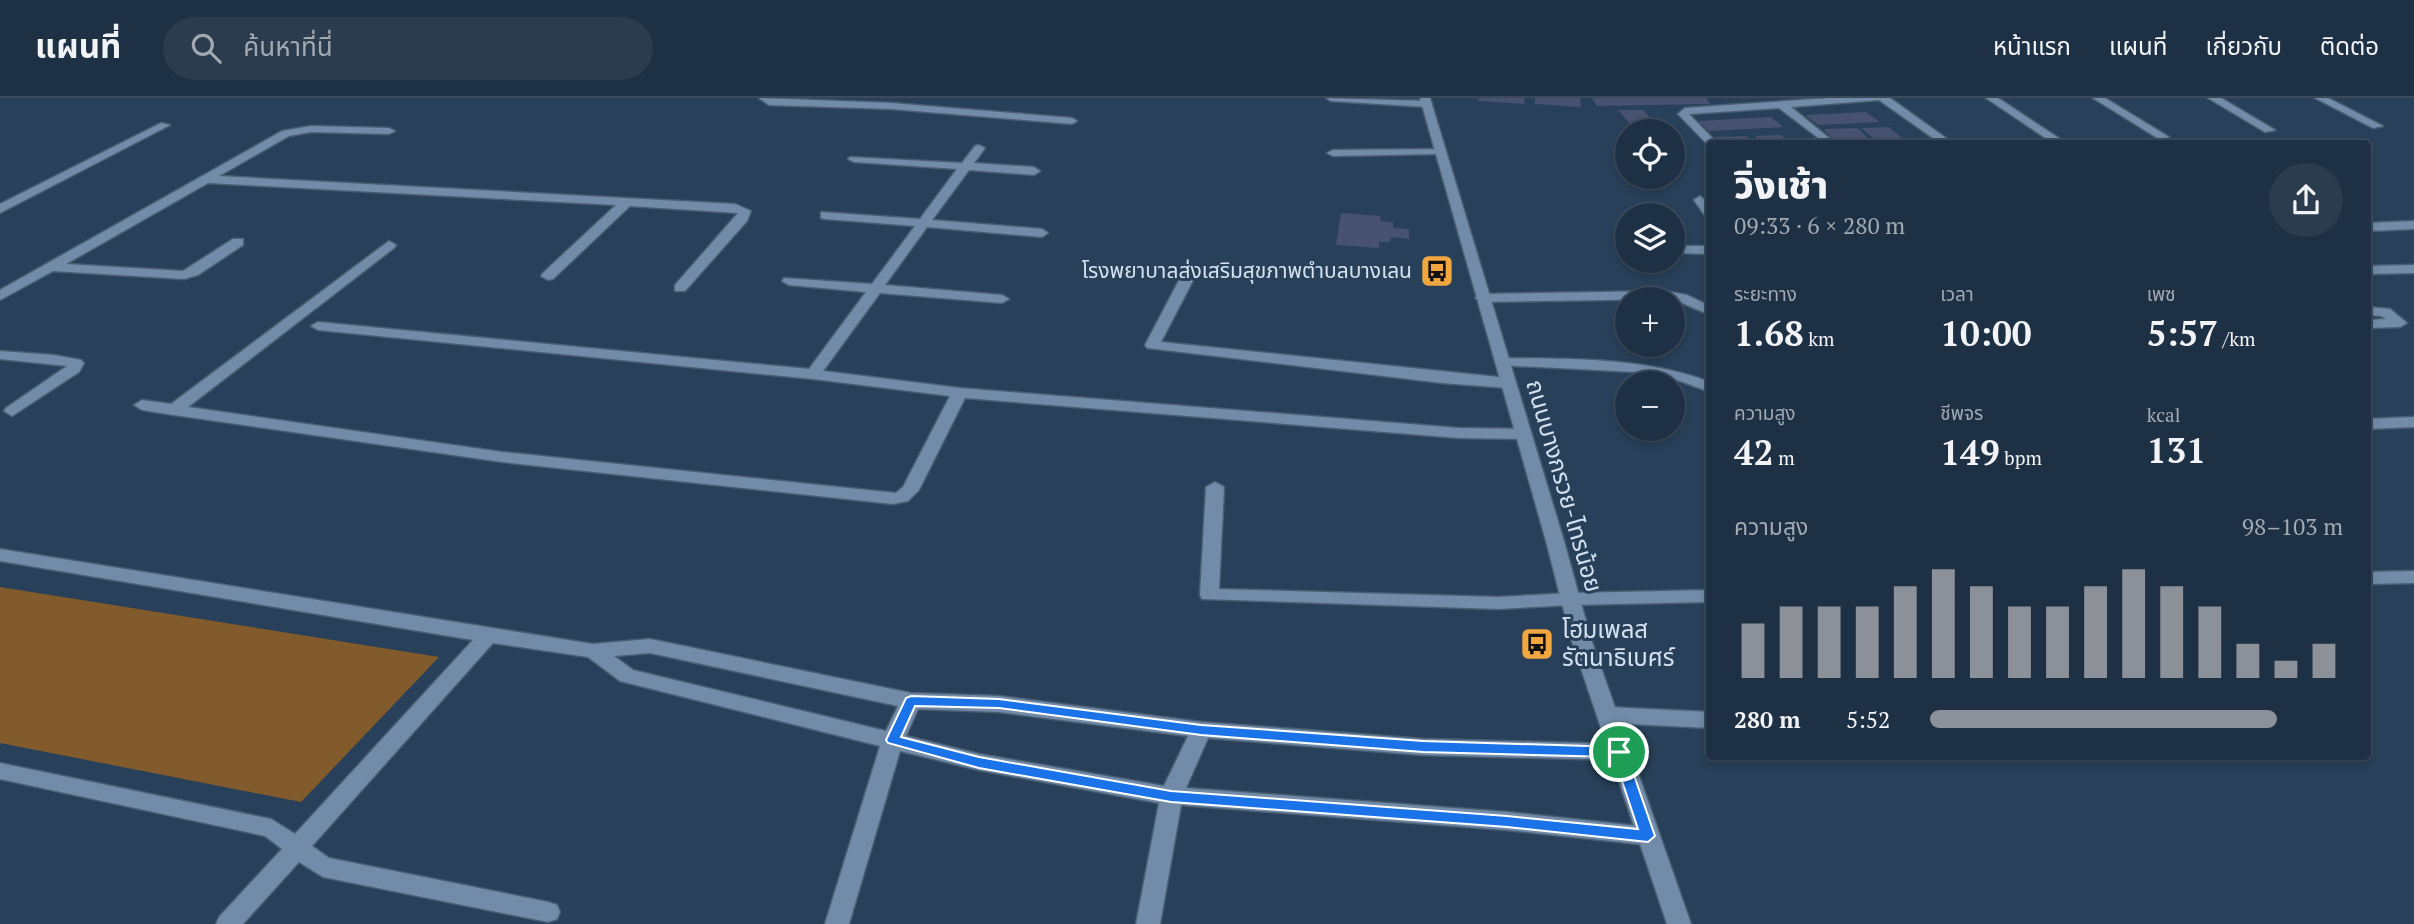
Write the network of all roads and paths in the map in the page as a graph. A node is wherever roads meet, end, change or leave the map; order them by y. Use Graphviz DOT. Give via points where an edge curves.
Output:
graph roads {
  1 [pos="764,98"];
  2 [pos="1331,98"];
  3 [pos="1876,98"];
  4 [pos="1883,98"];
  5 [pos="1991,98"];
  6 [pos="2098,98"];
  7 [pos="2213,98"];
  8 [pos="2320,98"];
  9 [pos="1426,101"];
  10 [pos="1782,105"];
  11 [pos="1072,121"];
  12 [pos="165,125"];
  13 [pos="2377,126"];
  14 [pos="2269,130"];
  15 [pos="388,131"];
  16 [pos="2164,137"];
  17 [pos="2054,139"];
  18 [pos="1709,140"];
  19 [pos="1825,140"];
  20 [pos="1943,140"];
  21 [pos="979,148"];
  22 [pos="1440,151"];
  23 [pos="1334,153"];
  24 [pos="854,159"];
  25 [pos="965,166"];
  26 [pos="1034,171"];
  27 [pos="206,179"];
  28 [pos="1700,200"];
  29 [pos="627,202"];
  30 [pos="1706,208"];
  31 [pos="0,209"];
  32 [pos="825,215"];
  33 [pos="923,223"];
  34 [pos="2414,225"];
  35 [pos="2371,227"];
  36 [pos="1042,233"];
  37 [pos="238,242"];
  38 [pos="389,244"];
  39 [pos="1685,250"];
  40 [pos="1706,250"];
  41 [pos="51,267"];
  42 [pos="1192,269"];
  43 [pos="2414,269"];
  44 [pos="2371,270"];
  45 [pos="548,276"];
  46 [pos="789,281"];
  47 [pos="680,288"];
  48 [pos="876,289"];
  49 [pos="0,296"];
  50 [pos="1482,298"];
  51 [pos="1002,299"];
  52 [pos="1706,309"];
  53 [pos="2371,311"];
  54 [pos="2371,324"];
  55 [pos="318,326"];
  56 [pos="0,355"];
  57 [pos="1503,362"];
  58 [pos="813,374"];
  59 [pos="1508,383"];
  60 [pos="1706,386"];
  61 [pos="960,393"];
  62 [pos="142,405"];
  63 [pos="174,410"];
  64 [pos="12,411"];
  65 [pos="2414,422"];
  66 [pos="2371,424"];
  67 [pos="1524,434"];
  68 [pos="1215,487"];
  69 [pos="0,555"];
  70 [pos="2414,577"];
  71 [pos="2371,578"];
  72 [pos="1706,596"];
  73 [pos="1571,600"];
  74 [pos="488,636"];
  75 [pos="593,651"];
  76 [pos="911,701"];
  77 [pos="1608,715"];
  78 [pos="1706,720"];
  79 [pos="1201,730"];
  80 [pos="893,740"];
  81 [pos="1619,752"];
  82 [pos="0,771"];
  83 [pos="1171,796"];
  84 [pos="1648,836"];
  85 [pos="298,847"];
  86 [pos="548,912"];
  87 [pos="228,924"];
  88 [pos="837,924"];
  89 [pos="1148,924"];
  90 [pos="1679,924"];
  1 -- 11 [label="street" via="769,102 891,106"];
  2 -- 9 [label="street"];
  3 -- 10 [label="street"];
  4 -- 20 [label="street"];
  5 -- 17 [label="street"];
  6 -- 16 [label="street"];
  7 -- 14 [label="street"];
  8 -- 13 [label="street"];
  9 -- 22 [label="street, ถนนบางกรวย-ไทรน้อย"];
  10 -- 18 [label="street" via="1685,111"];
  10 -- 19 [label="street"];
  12 -- 31 [label="street"];
  15 -- 27 [label="street" via="311,129 286,133"];
  21 -- 25 [label="street"];
  22 -- 23 [label="street"];
  22 -- 50 [label="street, ถนนบางกรวย-ไทรน้อย"];
  24 -- 25 [label="street"];
  25 -- 26 [label="street"];
  25 -- 33 [label="street"];
  27 -- 29 [label="street"];
  27 -- 41 [label="street"];
  28 -- 30 [label="street"];
  29 -- 45 [label="street"];
  29 -- 47 [label="street" via="745,211"];
  32 -- 33 [label="street"];
  33 -- 36 [label="street"];
  33 -- 48 [label="street"];
  34 -- 35 [label="street"];
  37 -- 41 [label="street" via="184,275"];
  38 -- 63 [label="street"];
  39 -- 40 [label="street"];
  41 -- 49 [label="street"];
  42 -- 59 [label="street" via="1152,345"];
  43 -- 44 [label="street"];
  46 -- 48 [label="street"];
  48 -- 51 [label="street"];
  48 -- 58 [label="street"];
  50 -- 52 [label="street" via="1665,295"];
  50 -- 57 [label="street, ถนนบางกรวย-ไทรน้อย"];
  53 -- 54 [label="street" via="2385,312 2400,323"];
  55 -- 58 [label="street"];
  56 -- 64 [label="street" via="76,363 74,369"];
  57 -- 59 [label="street, ถนนบางกรวย-ไทรน้อย"];
  57 -- 60 [label="street" via="1624,367 1663,372"];
  58 -- 61 [label="street"];
  59 -- 67 [label="street, ถนนบางกรวย-ไทรน้อย"];
  61 -- 63 [label="street" via="909,490 902,498 893,499 502,457"];
  61 -- 67 [label="street" via="1459,433"];
  62 -- 63 [label="street"];
  65 -- 66 [label="street"];
  67 -- 73 [label="street, ถนนบางกรวย-ไทรน้อย"];
  68 -- 73 [label="street" via="1209,595 1498,603"];
  69 -- 74 [label="street"];
  70 -- 71 [label="street"];
  72 -- 73 [label="street"];
  73 -- 77 [label="street, ถนนบางกรวย-ไทรน้อย"];
  74 -- 75 [label="street"];
  74 -- 85 [label="street"];
  75 -- 76 [label="street" via="650,646"];
  75 -- 80 [label="street" via="627,676"];
  76 -- 79 [label="street" via="999,704"];
  76 -- 80 [label="street"];
  77 -- 78 [label="street"];
  77 -- 81 [label="street, ถนนบางกรวย-ไทรน้อย"];
  79 -- 81 [label="street" via="1423,747"];
  79 -- 83 [label="street"];
  80 -- 83 [label="street" via="979,762"];
  80 -- 88 [label="street"];
  81 -- 84 [label="street, ถนนบางกรวย-ไทรน้อย"];
  82 -- 85 [label="street" via="271,828"];
  83 -- 84 [label="street"];
  83 -- 89 [label="street"];
  84 -- 90 [label="street, ถนนบางกรวย-ไทรน้อย"];
  85 -- 86 [label="street" via="323,867"];
  85 -- 87 [label="street"];
}
